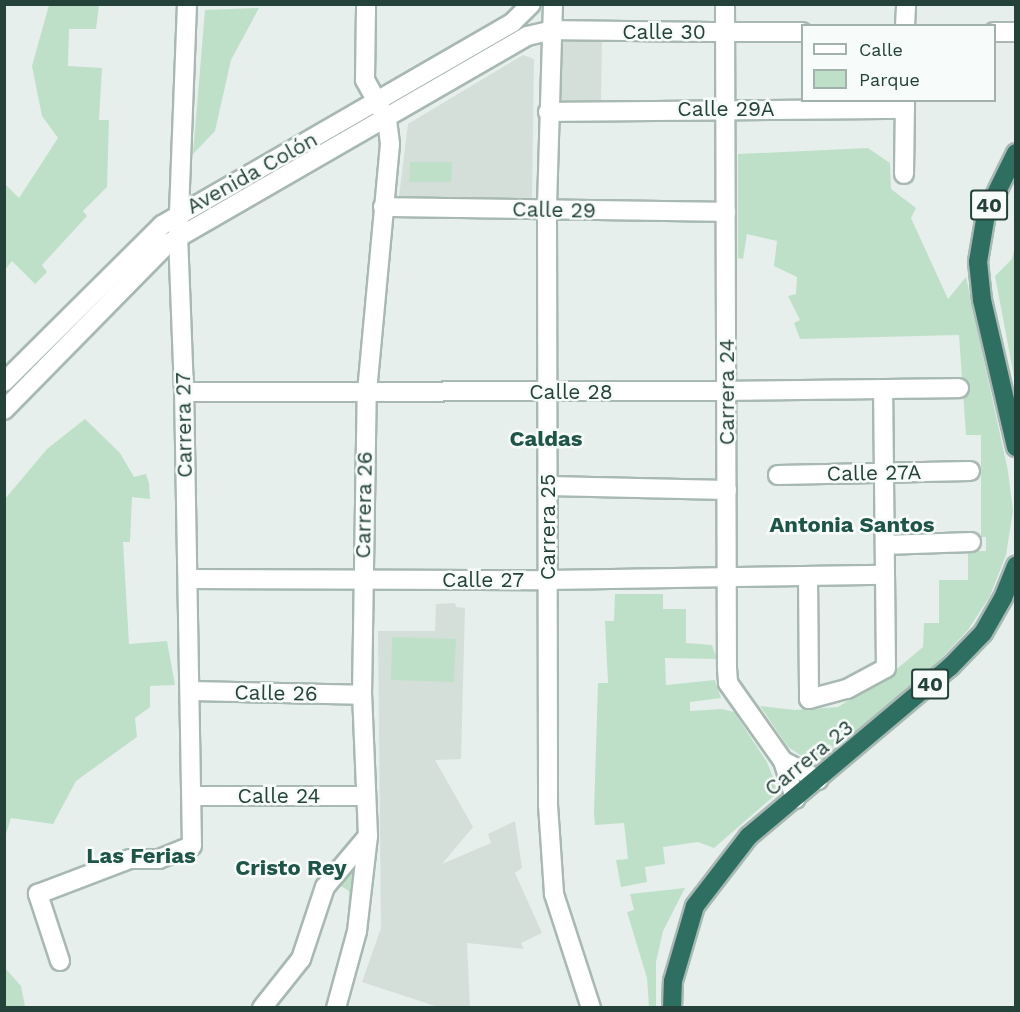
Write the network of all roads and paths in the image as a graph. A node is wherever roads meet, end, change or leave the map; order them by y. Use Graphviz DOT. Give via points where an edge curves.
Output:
graph roads {
  1 [pos="187,4"];
  2 [pos="366,4"];
  3 [pos="531,4"];
  4 [pos="553,4"];
  5 [pos="725,4"];
  6 [pos="906,4"];
  7 [pos="905,24"];
  8 [pos="552,30"];
  9 [pos="725,32"];
  10 [pos="801,32"];
  11 [pos="996,32"];
  12 [pos="1016,32"];
  13 [pos="527,36"];
  14 [pos="377,102"];
  15 [pos="905,105"];
  16 [pos="725,108"];
  17 [pos="548,112"];
  18 [pos="387,120"];
  19 [pos="1016,153"];
  20 [pos="904,174"];
  21 [pos="383,207"];
  22 [pos="547,210"];
  23 [pos="726,212"];
  24 [pos="179,215"];
  25 [pos="178,235"];
  26 [pos="4,382"];
  27 [pos="959,388"];
  28 [pos="727,391"];
  29 [pos="884,391"];
  30 [pos="183,392"];
  31 [pos="367,392"];
  32 [pos="548,392"];
  33 [pos="4,410"];
  34 [pos="1016,447"];
  35 [pos="970,471"];
  36 [pos="884,473"];
  37 [pos="778,475"];
  38 [pos="548,486"];
  39 [pos="727,490"];
  40 [pos="971,542"];
  41 [pos="885,545"];
  42 [pos="1016,566"];
  43 [pos="885,575"];
  44 [pos="727,576"];
  45 [pos="808,576"];
  46 [pos="188,579"];
  47 [pos="548,580"];
  48 [pos="363,581"];
  49 [pos="190,691"];
  50 [pos="362,695"];
  51 [pos="783,761"];
  52 [pos="818,780"];
  53 [pos="193,796"];
  54 [pos="365,796"];
  55 [pos="795,799"];
  56 [pos="368,836"];
  57 [pos="60,961"];
  58 [pos="262,1008"];
  59 [pos="336,1008"];
  60 [pos="591,1008"];
  61 [pos="672,1008"];
  1 -- 24 [label="street, Carrera 27"];
  2 -- 14 [label="street, Carrera 26" via="365,80"];
  3 -- 14 [label="street, Avenida Colón" via="513,22"];
  4 -- 8 [label="street, Carrera 25"];
  5 -- 9 [label="street, Carrera 24"];
  6 -- 7 [label="street"];
  8 -- 9 [label="street, Calle 30"];
  8 -- 13 [label="street, Calle 30"];
  8 -- 17 [label="street, Carrera 25"];
  9 -- 10 [label="street, Calle 30"];
  9 -- 16 [label="street, Carrera 24"];
  11 -- 12 [label="street"];
  13 -- 18 [label="street, Avenida Colón"];
  14 -- 18 [label="street, Carrera 26"];
  14 -- 24 [label="street, Avenida Colón"];
  15 -- 16 [label="street, Calle 29A"];
  15 -- 20 [label="street"];
  16 -- 17 [label="street, Calle 29A"];
  16 -- 23 [label="street, Carrera 24"];
  17 -- 22 [label="street, Carrera 25"];
  18 -- 21 [label="street, Carrera 26" via="390,144"];
  18 -- 25 [label="street, Avenida Colón"];
  19 -- 34 [label="highway, 40" via="986,214 978,262 982,300"];
  21 -- 22 [label="street, Calle 29"];
  21 -- 31 [label="street, Carrera 26"];
  22 -- 23 [label="street, Calle 29"];
  22 -- 32 [label="street, Carrera 25"];
  23 -- 28 [label="street, Carrera 24"];
  24 -- 25 [label="street, Carrera 27"];
  24 -- 26 [label="street, Avenida Colón" via="145,237"];
  25 -- 30 [label="street, Carrera 27"];
  25 -- 33 [label="street, Avenida Colón"];
  27 -- 29 [label="street, Calle 28"];
  28 -- 29 [label="street, Calle 28"];
  28 -- 32 [label="street, Calle 28"];
  28 -- 39 [label="street, Carrera 24"];
  29 -- 36 [label="street"];
  30 -- 31 [label="street, Calle 28"];
  30 -- 46 [label="street, Carrera 27"];
  31 -- 32 [label="street, Calle 28"];
  31 -- 48 [label="street, Carrera 26"];
  32 -- 38 [label="street, Carrera 25"];
  35 -- 36 [label="street, Calle 27A"];
  36 -- 37 [label="street, Calle 27A"];
  36 -- 41 [label="street"];
  38 -- 39 [label="street"];
  38 -- 47 [label="street, Carrera 25"];
  39 -- 44 [label="street, Carrera 24"];
  40 -- 41 [label="street"];
  41 -- 43 [label="street"];
  42 -- 52 [label="highway, Carrera 23 / 40" via="983,633 879,730"];
  43 -- 45 [label="street, Calle 27"];
  43 -- 45 [label="street" via="886,669 847,689 809,699"];
  44 -- 45 [label="street, Calle 27"];
  44 -- 47 [label="street, Calle 27"];
  44 -- 51 [label="street, Carrera 24" via="728,683"];
  46 -- 48 [label="street, Calle 27"];
  46 -- 49 [label="street, Carrera 27"];
  47 -- 48 [label="street, Calle 27"];
  47 -- 60 [label="street, Carrera 25" via="548,805 554,894"];
  48 -- 50 [label="street, Carrera 26"];
  49 -- 50 [label="street, Calle 26"];
  49 -- 53 [label="street, Carrera 27"];
  50 -- 54 [label="street, Carrera 26"];
  51 -- 52 [label="street, Carrera 24"];
  51 -- 55 [label="street, Carrera 24"];
  52 -- 55 [label="highway, Carrera 23 / 40"];
  53 -- 54 [label="street, Calle 24"];
  53 -- 57 [label="street, Carrera 27" via="192,846 159,860 130,859 38,894"];
  54 -- 56 [label="street, Carrera 26"];
  55 -- 61 [label="highway, Carrera 23 / 40" via="749,836 695,906 673,981"];
  56 -- 58 [label="street" via="325,887 301,959"];
  56 -- 59 [label="street, Carrera 26" via="357,931"];
}
